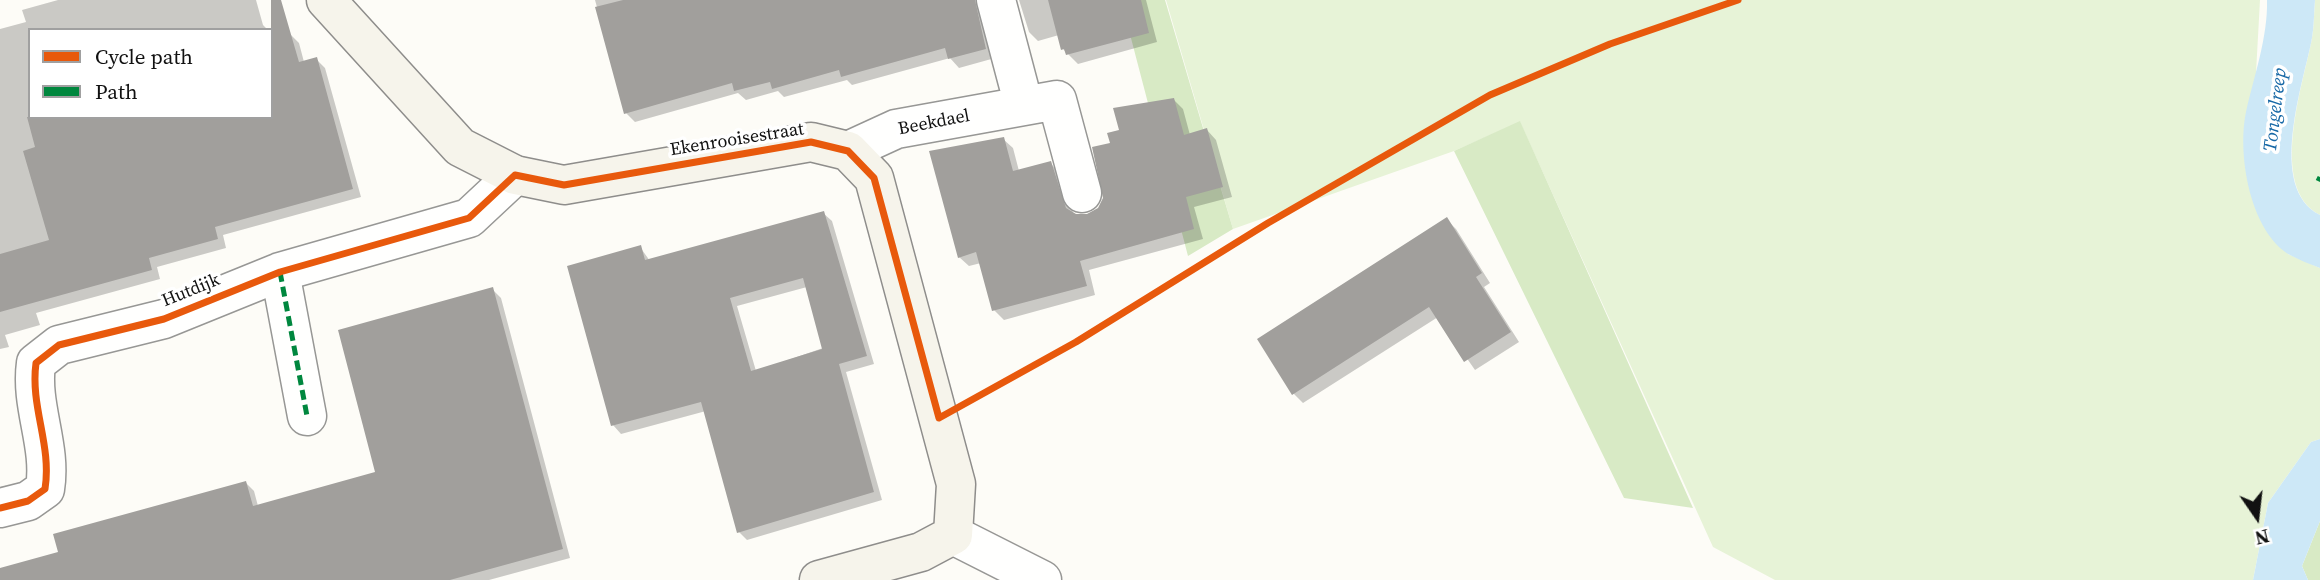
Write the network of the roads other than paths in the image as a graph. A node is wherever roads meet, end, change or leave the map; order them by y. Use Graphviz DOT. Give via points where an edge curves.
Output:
graph roads {
  1 [pos="996,0"];
  2 [pos="329,1"];
  3 [pos="1024,106"];
  4 [pos="848,151"];
  5 [pos="515,175"];
  6 [pos="1082,192"];
  7 [pos="280,272"];
  8 [pos="307,416"];
  9 [pos="0,508"];
  10 [pos="953,535"];
  11 [pos="818,580"];
  12 [pos="1042,580"];
  1 -- 3 [label="street"];
  2 -- 5 [label="street, Ekenrooisestraat" via="460,147"];
  3 -- 4 [label="street, Beekdael" via="896,129"];
  3 -- 6 [label="street, Beekdael" via="1057,100"];
  4 -- 5 [label="street, Ekenrooisestraat" via="811,142 564,185"];
  4 -- 10 [label="street" via="873,178 939,418 956,484"];
  5 -- 7 [label="street, Hutdijk" via="469,218"];
  7 -- 8 [label="street"];
  7 -- 9 [label="street, Hutdijk" via="164,319 59,345 36,363 33,388 49,466 45,489 28,501"];
  10 -- 11 [label="street" via="921,552"];
  10 -- 12 [label="street"];
}
